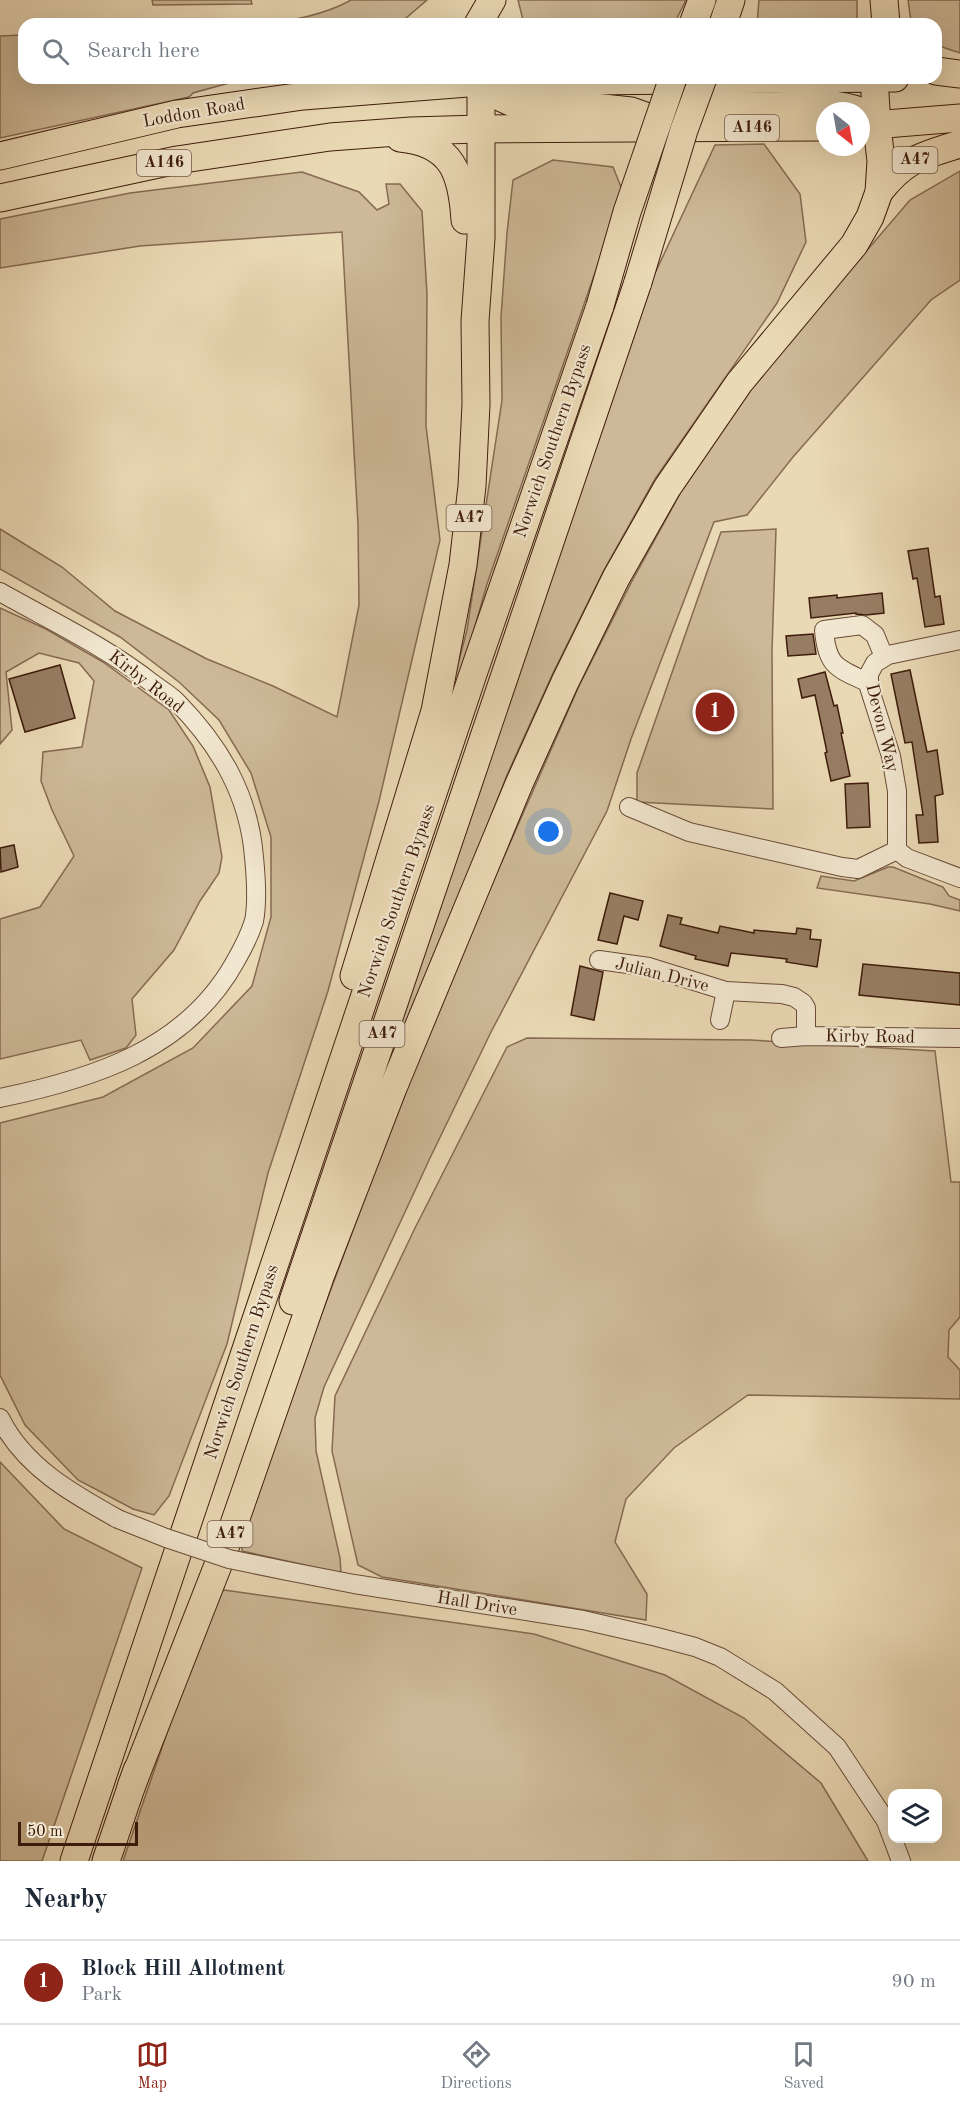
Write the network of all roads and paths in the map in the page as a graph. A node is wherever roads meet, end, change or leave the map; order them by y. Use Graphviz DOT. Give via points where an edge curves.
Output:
graph roads {
  1 [pos="702,0"];
  2 [pos="732,0"];
  3 [pos="871,0"];
  4 [pos="884,0"];
  5 [pos="695,18"];
  6 [pos="725,18"];
  7 [pos="872,18"];
  8 [pos="886,18"];
  9 [pos="942,72"];
  10 [pos="960,74"];
  11 [pos="942,76"];
  12 [pos="297,84"];
  13 [pos="436,84"];
  14 [pos="480,84"];
  15 [pos="483,84"];
  16 [pos="598,84"];
  17 [pos="671,84"];
  18 [pos="701,84"];
  19 [pos="879,84"];
  20 [pos="816,104"];
  21 [pos="870,106"];
  22 [pos="177,114"];
  23 [pos="960,118"];
  24 [pos="870,119"];
  25 [pos="816,127"];
  26 [pos="480,129"];
  27 [pos="679,129"];
  28 [pos="870,132"];
  29 [pos="330,137"];
  30 [pos="960,144"];
  31 [pos="0,156"];
  32 [pos="879,192"];
  33 [pos="0,198"];
  34 [pos="476,321"];
  35 [pos="0,592"];
  36 [pos="960,640"];
  37 [pos="884,657"];
  38 [pos="869,682"];
  39 [pos="629,807"];
  40 [pos="897,850"];
  41 [pos="960,878"];
  42 [pos="598,960"];
  43 [pos="726,991"];
  44 [pos="720,1020"];
  45 [pos="806,1036"];
  46 [pos="781,1038"];
  47 [pos="960,1038"];
  48 [pos="0,1098"];
  49 [pos="243,1361"];
  50 [pos="0,1418"];
  51 [pos="131,1787"];
  52 [pos="74,1861"];
  53 [pos="106,1861"];
  54 [pos="901,1861"];
  1 -- 5 [label="highway"];
  2 -- 6 [label="highway"];
  3 -- 7 [label="highway"];
  4 -- 8 [label="highway"];
  9 -- 10 [label="highway"];
  10 -- 11 [label="highway"];
  12 -- 22 [label="highway"];
  13 -- 22 [label="highway, Loddon Road / A146" via="303,96"];
  14 -- 26 [label="highway, A47"];
  15 -- 27 [label="highway" via="491,93 515,104 631,111"];
  16 -- 20 [label="highway" via="708,104"];
  17 -- 49 [label="highway, Norwich Southern Bypass / A47, bridge" via="600,306"];
  18 -- 51 [label="highway, Norwich Southern Bypass / A47, bridge" via="638,282"];
  19 -- 21 [label="highway, A47"];
  22 -- 31 [label="highway, Loddon Road / A146"];
  23 -- 24 [label="highway"];
  25 -- 27 [label="highway, A146"];
  26 -- 27 [label="highway, A146"];
  26 -- 29 [label="highway, A146"];
  26 -- 34 [label="highway, A47" via="481,238"];
  28 -- 32 [label="highway, A47" via="881,161"];
  29 -- 33 [label="highway, A146" via="177,160"];
  29 -- 34 [label="highway, A47" via="404,139 429,145 449,161 463,192"];
  30 -- 32 [label="highway, A47" via="924,155 900,168"];
  32 -- 51 [label="highway, A47" via="854,245 739,383 667,488 616,578 565,682 393,1088 320,1277 232,1527"];
  34 -- 49 [label="highway, A47" via="472,486 463,565 435,711"];
  35 -- 48 [label="street, Kirby Road" via="141,674 176,701 208,736 231,772 245,805 256,878 254,920 225,981 205,1006 130,1059 47,1088"];
  36 -- 37 [label="street, Devon Way"];
  37 -- 38 [label="street, Devon Way" via="875,663"];
  37 -- 38 [label="street" via="875,635 862,625 824,630 831,661"];
  38 -- 40 [label="street, Devon Way" via="897,791"];
  39 -- 40 [label="street" via="689,832 842,867 858,869"];
  40 -- 41 [label="street" via="907,858"];
  42 -- 43 [label="street, Julian Drive" via="648,967"];
  43 -- 44 [label="street, Julian Drive"];
  43 -- 45 [label="street, Julian Drive" via="782,994 799,999 806,1008"];
  45 -- 46 [label="street, Kirby Road"];
  45 -- 47 [label="street, Kirby Road"];
  49 -- 52 [label="highway, Norwich Southern Bypass / A47"];
  50 -- 54 [label="street, Hall Drive, bridge" via="30,1461 72,1493 118,1519 229,1559 354,1584 583,1620 695,1647 720,1657 775,1691 837,1748 886,1821"];
  51 -- 53 [label="highway, Norwich Southern Bypass / A47"];
}
